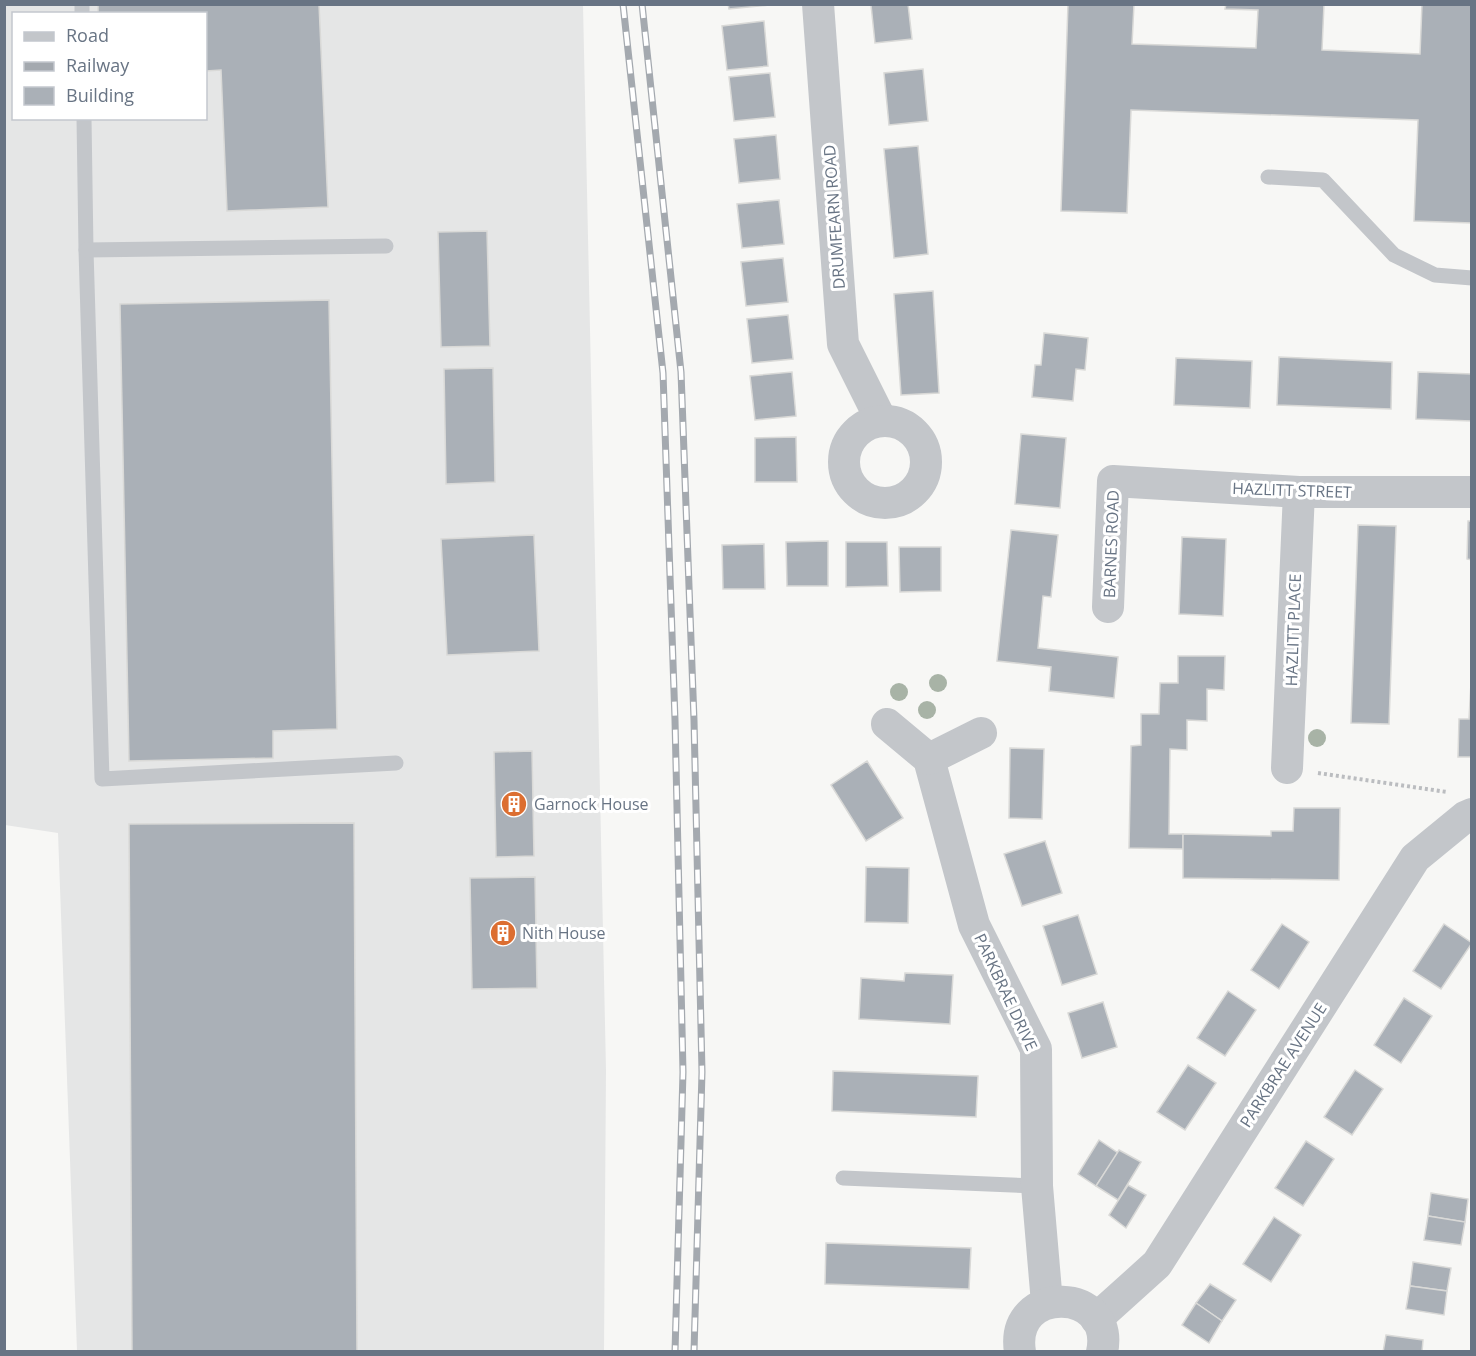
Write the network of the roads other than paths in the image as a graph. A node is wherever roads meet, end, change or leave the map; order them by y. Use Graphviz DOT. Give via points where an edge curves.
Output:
graph roads {
  1 [pos="818,4"];
  2 [pos="84,120"];
  3 [pos="1268,177"];
  4 [pos="386,246"];
  5 [pos="86,250"];
  6 [pos="1472,278"];
  7 [pos="881,420"];
  8 [pos="1113,481"];
  9 [pos="1299,492"];
  10 [pos="1472,492"];
  11 [pos="1108,607"];
  12 [pos="887,724"];
  13 [pos="981,733"];
  14 [pos="929,759"];
  15 [pos="396,763"];
  16 [pos="1287,768"];
  17 [pos="1472,814"];
  18 [pos="843,1178"];
  19 [pos="1037,1186"];
  20 [pos="1047,1303"];
  21 [pos="1096,1319"];
  22 [pos="1020,1352"];
  23 [pos="1102,1352"];
  1 -- 7 [label="street, DRUMFEARN ROAD" via="843,344"];
  2 -- 5 [label="lane"];
  3 -- 6 [label="lane" via="1323,180 1394,255 1435,275"];
  4 -- 5 [label="lane"];
  5 -- 15 [label="lane" via="102,779"];
  8 -- 9 [label="street, HAZLITT STREET"];
  8 -- 11 [label="street, BARNES ROAD"];
  9 -- 10 [label="street, HAZLITT STREET"];
  9 -- 16 [label="street, HAZLITT PLACE"];
  12 -- 14 [label="street"];
  13 -- 14 [label="street"];
  14 -- 19 [label="street, PARKBRAE DRIVE" via="974,925 1036,1049"];
  17 -- 21 [label="street, PARKBRAE AVENUE" via="1415,858 1157,1264"];
  18 -- 19 [label="lane"];
  19 -- 20 [label="street, PARKBRAE DRIVE"];
  20 -- 21 [label="street" via="1074,1302"];
  20 -- 22 [label="street" via="1025,1321"];
  21 -- 23 [label="street" via="1102,1331"];
}
